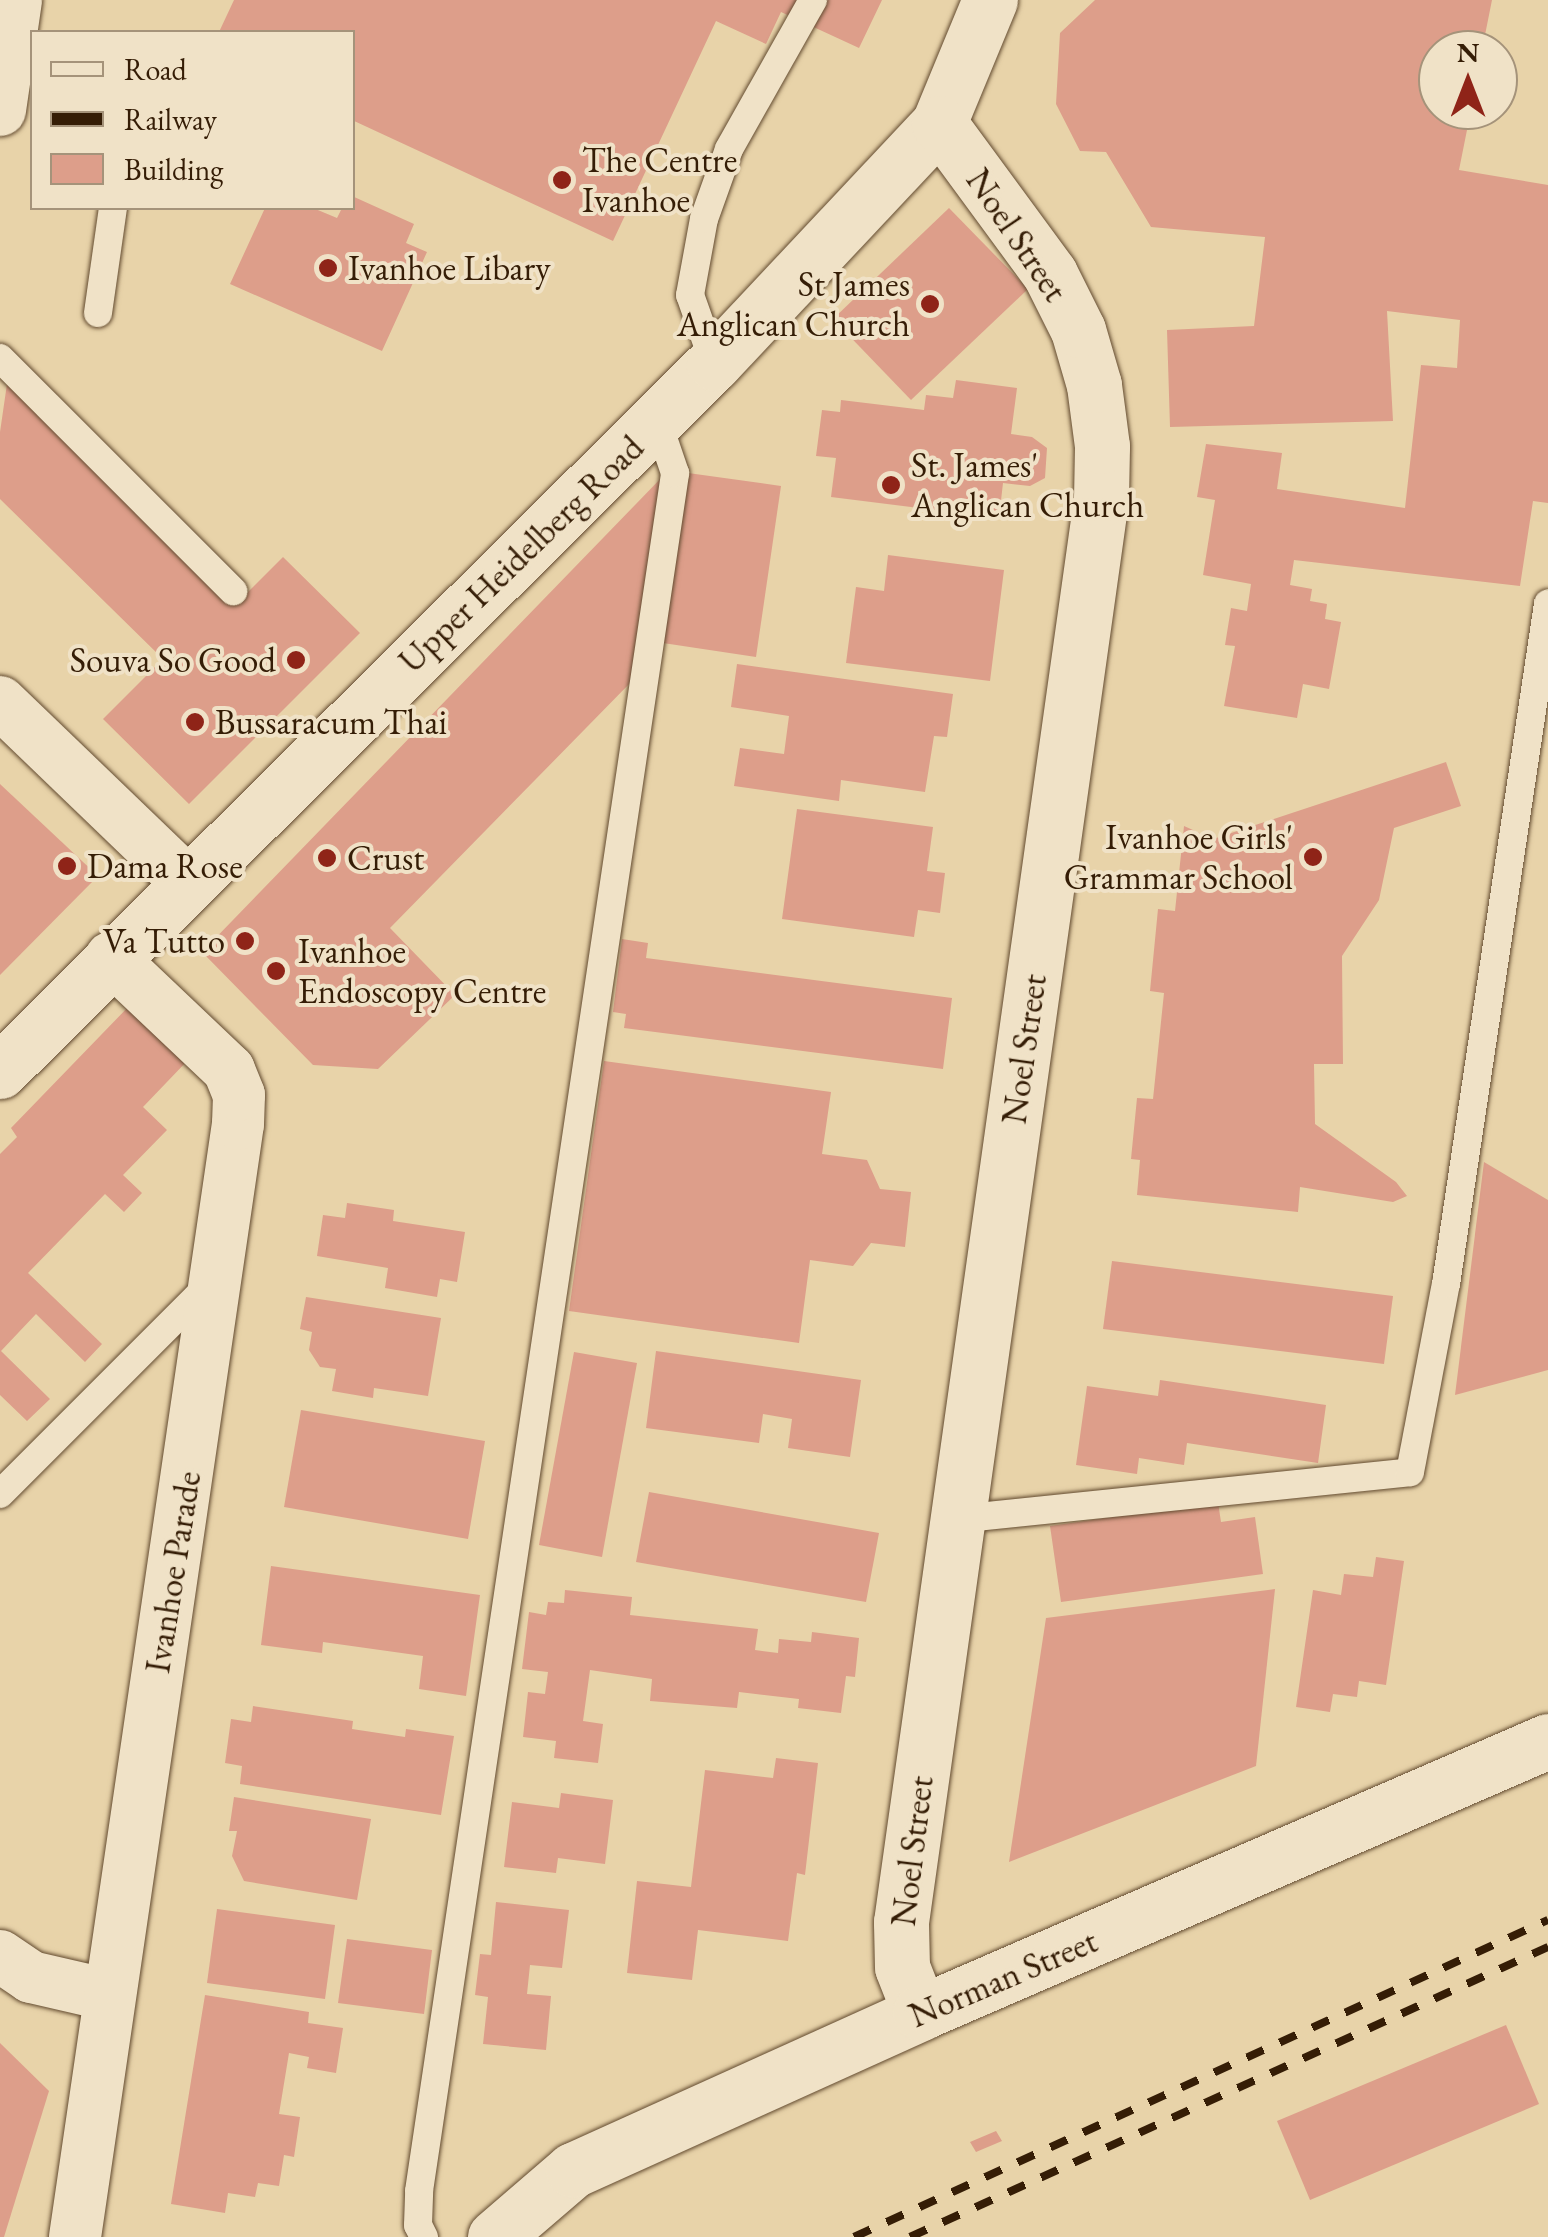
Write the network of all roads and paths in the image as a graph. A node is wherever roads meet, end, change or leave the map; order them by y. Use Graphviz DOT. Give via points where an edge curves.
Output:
graph roads {
  1 [pos="813,0"];
  2 [pos="990,0"];
  3 [pos="19,33"];
  4 [pos="0,110"];
  5 [pos="939,124"];
  6 [pos="113,210"];
  7 [pos="98,313"];
  8 [pos="0,358"];
  9 [pos="714,363"];
  10 [pos="657,420"];
  11 [pos="233,591"];
  12 [pos="1548,604"];
  13 [pos="0,702"];
  14 [pos="187,882"];
  15 [pos="110,958"];
  16 [pos="0,1071"];
  17 [pos="217,1277"];
  18 [pos="0,1494"];
  19 [pos="958,1519"];
  20 [pos="1533,1744"];
  21 [pos="0,1956"];
  22 [pos="110,1995"];
  23 [pos="920,2013"];
  24 [pos="75,2237"];
  25 [pos="424,2237"];
  26 [pos="495,2237"];
  1 -- 9 [label="lane" via="729,149 704,220 690,296"];
  2 -- 5 [label="street, Upper Heidelberg Road"];
  3 -- 4 [label="street"];
  5 -- 9 [label="street, Upper Heidelberg Road"];
  5 -- 19 [label="street, Noel Street" via="1050,274 1094,385 1102,446 1101,499"];
  6 -- 7 [label="lane"];
  8 -- 11 [label="lane"];
  9 -- 10 [label="street, Upper Heidelberg Road"];
  10 -- 14 [label="street, Upper Heidelberg Road"];
  10 -- 25 [label="lane" via="675,474 422,2172 418,2226"];
  12 -- 19 [label="lane" via="1446,1284 1410,1472"];
  13 -- 14 [label="street"];
  14 -- 15 [label="street, Upper Heidelberg Road"];
  15 -- 16 [label="street, Upper Heidelberg Road"];
  15 -- 17 [label="street, Ivanhoe Parade" via="229,1070 239,1095"];
  17 -- 18 [label="lane"];
  17 -- 22 [label="street, Ivanhoe Parade"];
  19 -- 23 [label="street, Noel Street" via="900,1936 904,1975"];
  20 -- 23 [label="street, Norman Street"];
  21 -- 22 [label="street" via="32,1978"];
  22 -- 24 [label="street, Ivanhoe Parade"];
  23 -- 26 [label="street, Norman Street" via="573,2170"];
}
